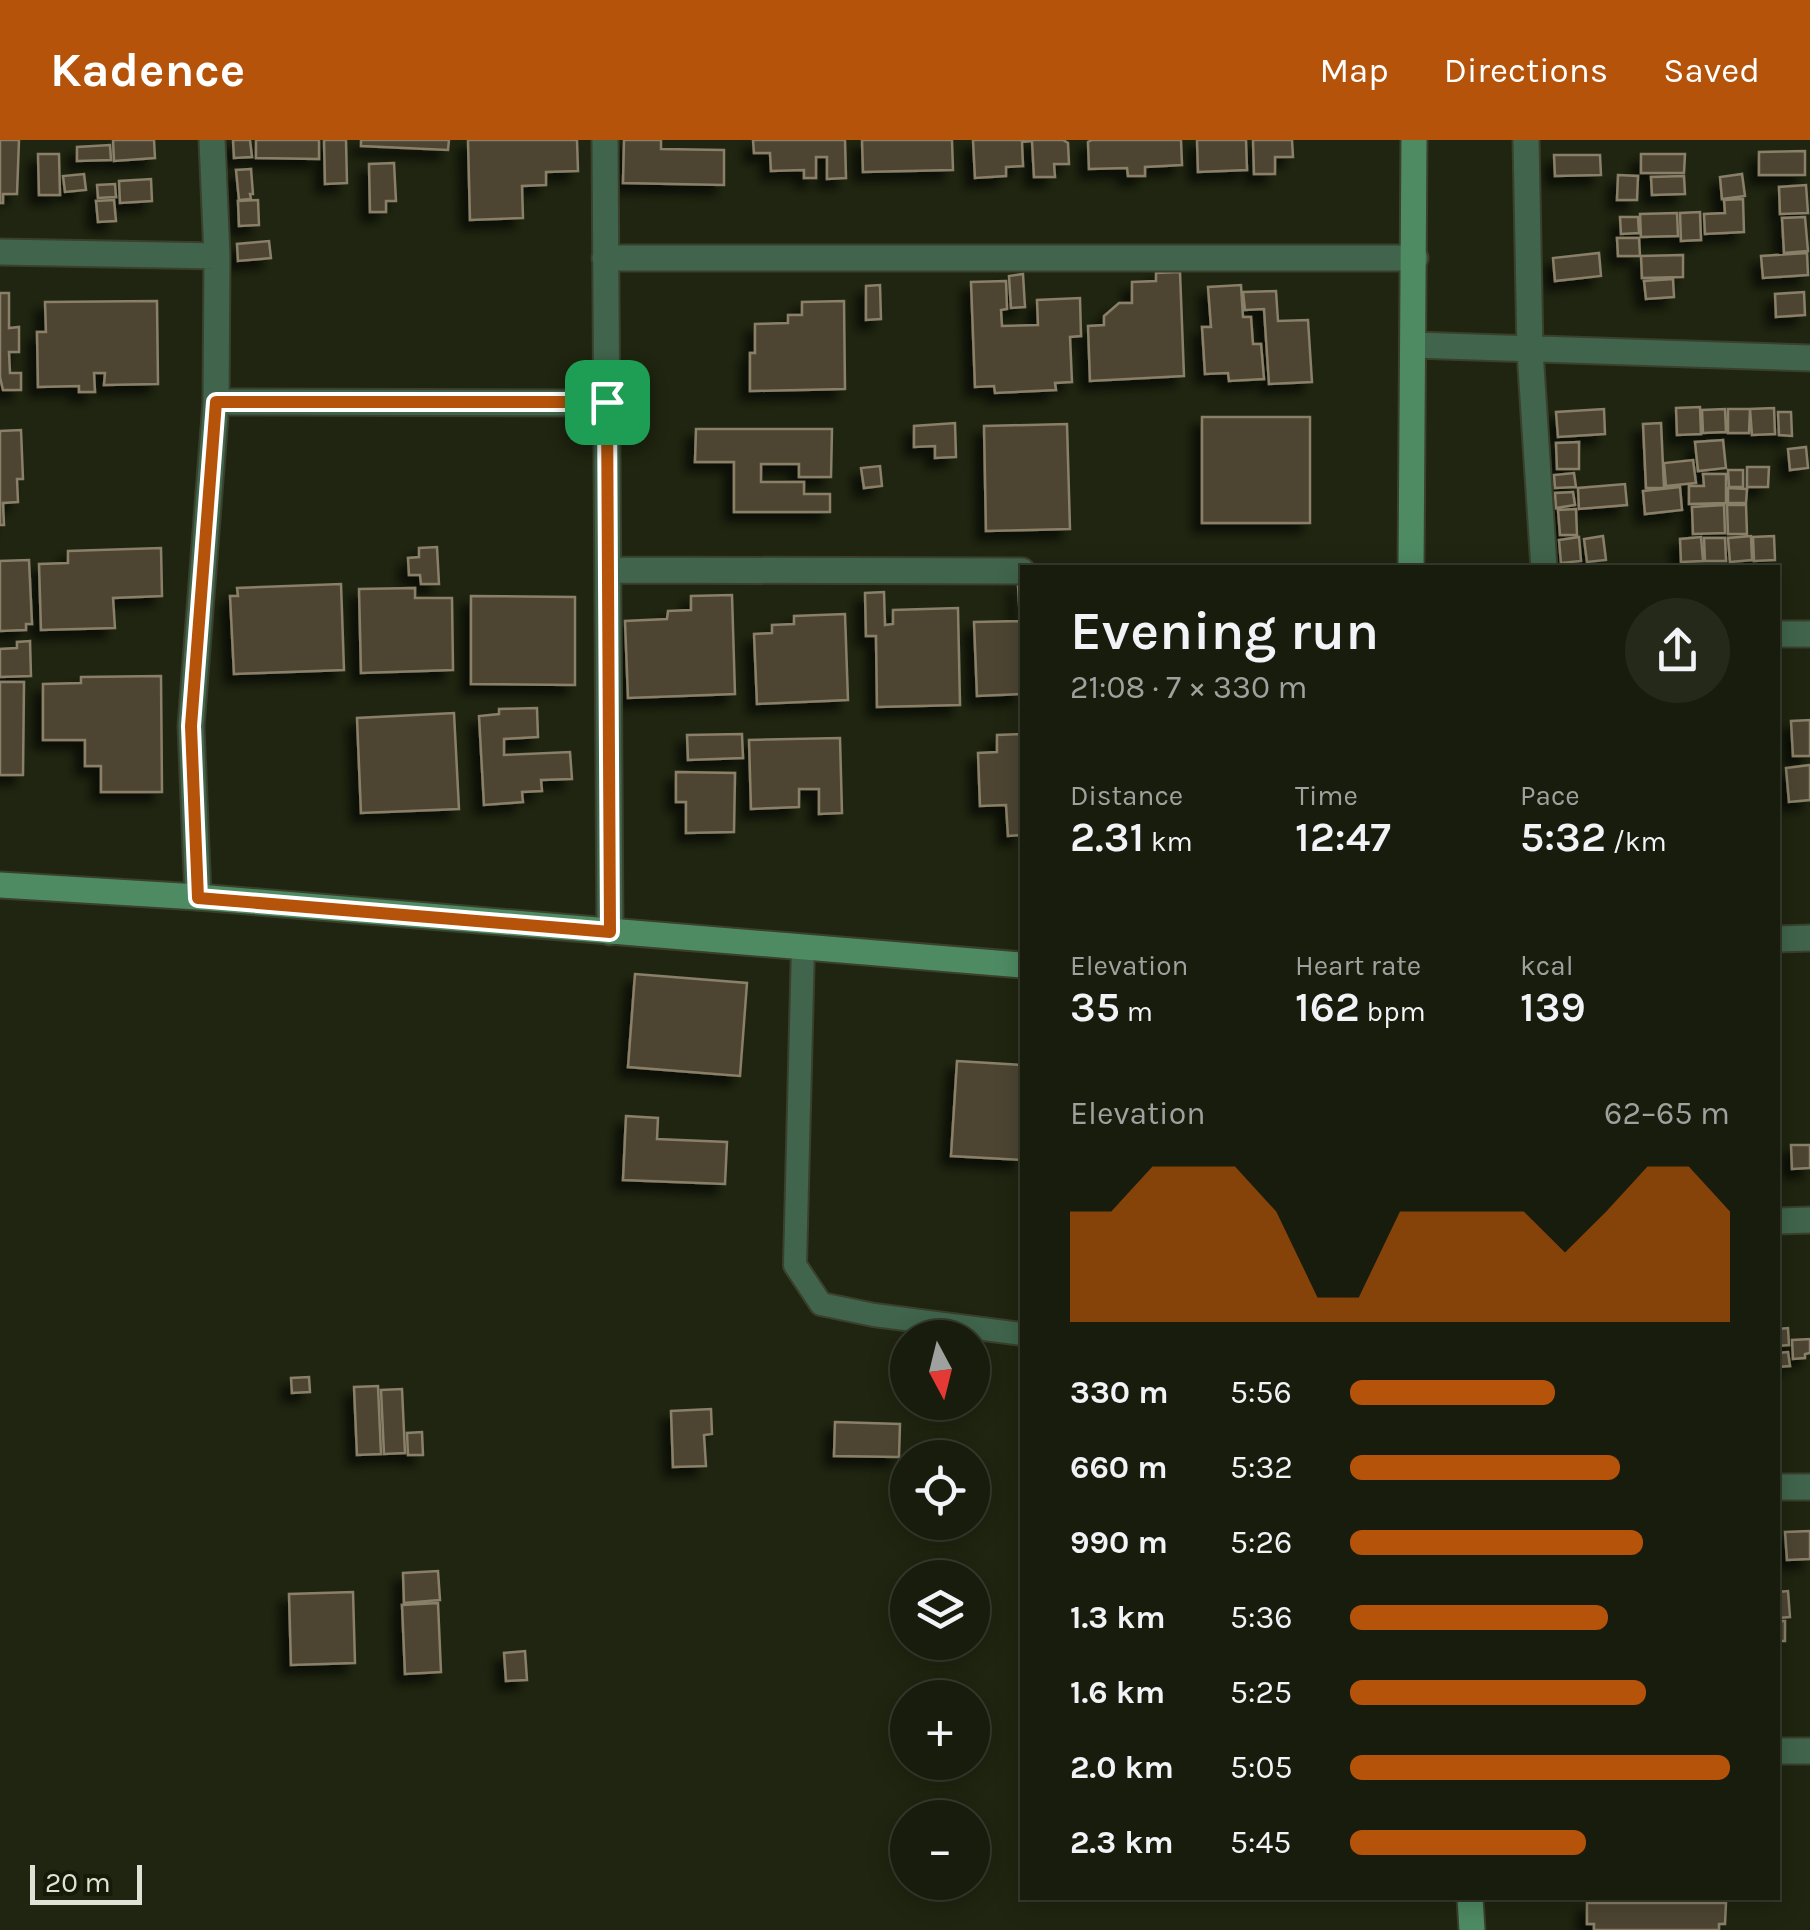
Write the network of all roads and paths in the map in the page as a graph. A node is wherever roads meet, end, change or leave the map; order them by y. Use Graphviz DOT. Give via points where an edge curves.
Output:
graph roads {
  1 [pos="212,140"];
  2 [pos="605,140"];
  3 [pos="1414,140"];
  4 [pos="1526,140"];
  5 [pos="0,252"];
  6 [pos="216,256"];
  7 [pos="605,258"];
  8 [pos="1415,258"];
  9 [pos="1414,345"];
  10 [pos="1530,350"];
  11 [pos="1810,358"];
  12 [pos="216,402"];
  13 [pos="607,402"];
  14 [pos="1411,565"];
  15 [pos="1544,565"];
  16 [pos="608,570"];
  17 [pos="1020,571"];
  18 [pos="1780,634"];
  19 [pos="1810,634"];
  20 [pos="0,884"];
  21 [pos="198,898"];
  22 [pos="610,932"];
  23 [pos="1810,938"];
  24 [pos="1780,939"];
  25 [pos="804,947"];
  26 [pos="1020,965"];
  27 [pos="1780,1220"];
  28 [pos="1810,1220"];
  29 [pos="1020,1334"];
  30 [pos="1810,1487"];
  31 [pos="1780,1488"];
  32 [pos="1780,1750"];
  33 [pos="1810,1751"];
  34 [pos="1470,1900"];
  35 [pos="1472,1930"];
  1 -- 6 [label="street"];
  2 -- 7 [label="street"];
  3 -- 8 [label="street"];
  4 -- 10 [label="street"];
  5 -- 6 [label="street"];
  6 -- 12 [label="street"];
  7 -- 8 [label="street"];
  7 -- 13 [label="street"];
  8 -- 9 [label="street"];
  9 -- 10 [label="street"];
  9 -- 14 [label="street"];
  10 -- 11 [label="street"];
  10 -- 15 [label="street"];
  12 -- 13 [label="street"];
  12 -- 21 [label="street" via="191,726"];
  13 -- 16 [label="street"];
  16 -- 17 [label="street"];
  16 -- 22 [label="street"];
  18 -- 19 [label="street"];
  20 -- 21 [label="street"];
  21 -- 22 [label="street"];
  22 -- 25 [label="street"];
  23 -- 24 [label="street"];
  25 -- 26 [label="street"];
  25 -- 29 [label="lane" via="795,1265 821,1304"];
  27 -- 28 [label="street"];
  30 -- 31 [label="street"];
  32 -- 33 [label="street"];
  34 -- 35 [label="street"];
}
